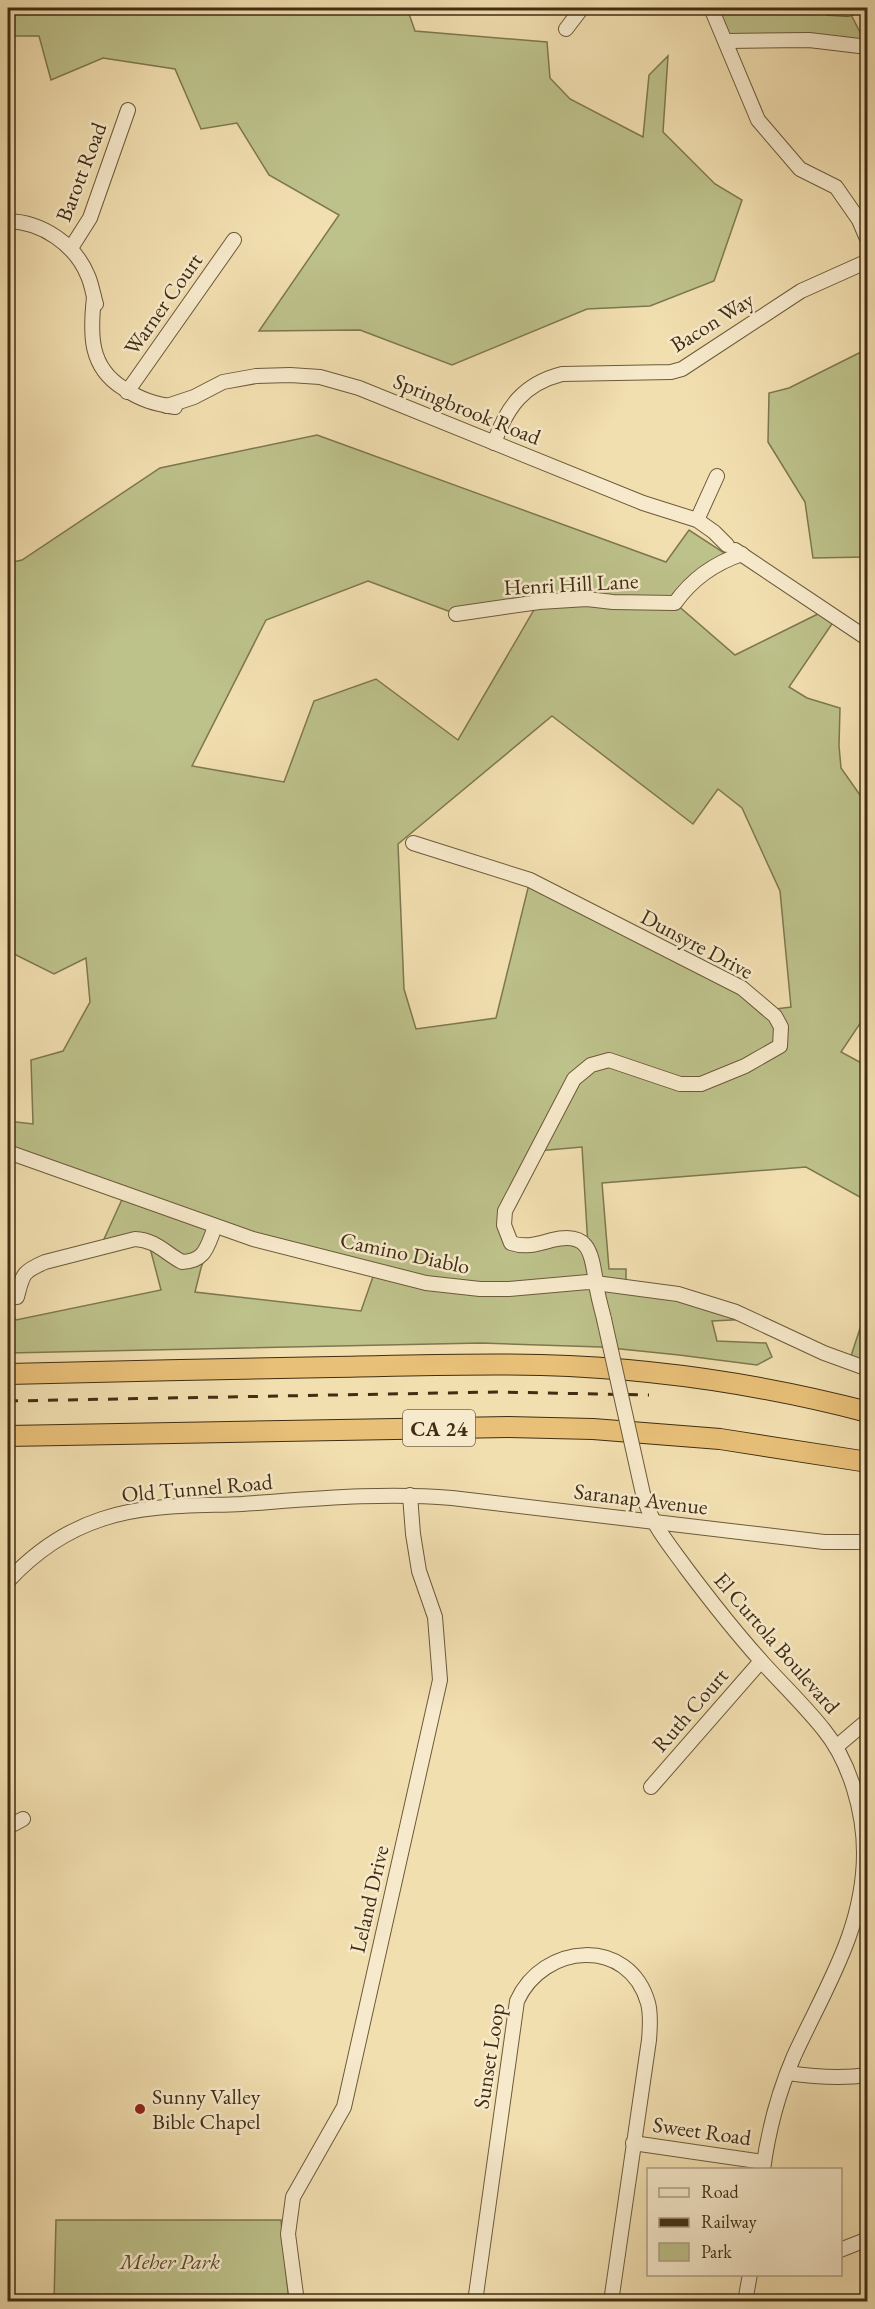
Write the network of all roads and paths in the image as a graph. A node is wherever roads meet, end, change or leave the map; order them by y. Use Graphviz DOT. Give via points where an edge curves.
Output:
graph roads {
  1 [pos="582,8"];
  2 [pos="711,8"];
  3 [pos="829,8"];
  4 [pos="851,8"];
  5 [pos="566,29"];
  6 [pos="726,41"];
  7 [pos="867,47"];
  8 [pos="128,110"];
  9 [pos="8,221"];
  10 [pos="234,240"];
  11 [pos="867,241"];
  12 [pos="71,248"];
  13 [pos="867,261"];
  14 [pos="125,390"];
  15 [pos="494,443"];
  16 [pos="717,476"];
  17 [pos="643,503"];
  18 [pos="697,520"];
  19 [pos="727,545"];
  20 [pos="742,554"];
  21 [pos="456,614"];
  22 [pos="867,639"];
  23 [pos="413,843"];
  24 [pos="8,1152"];
  25 [pos="215,1227"];
  26 [pos="596,1283"];
  27 [pos="17,1297"];
  28 [pos="867,1369"];
  29 [pos="8,1374"];
  30 [pos="867,1413"];
  31 [pos="8,1436"];
  32 [pos="867,1462"];
  33 [pos="410,1496"];
  34 [pos="652,1521"];
  35 [pos="867,1542"];
  36 [pos="8,1581"];
  37 [pos="761,1661"];
  38 [pos="867,1720"];
  39 [pos="836,1747"];
  40 [pos="651,1787"];
  41 [pos="24,1819"];
  42 [pos="8,1827"];
  43 [pos="788,2073"];
  44 [pos="867,2075"];
  45 [pos="633,2143"];
  46 [pos="764,2165"];
  47 [pos="867,2239"];
  48 [pos="842,2249"];
  49 [pos="750,2276"];
  50 [pos="297,2301"];
  51 [pos="475,2301"];
  52 [pos="611,2301"];
  53 [pos="745,2301"];
  1 -- 5 [label="street"];
  2 -- 6 [label="street"];
  3 -- 4 [label="street"];
  6 -- 7 [label="street" via="808,40"];
  6 -- 11 [label="street" via="758,120 800,169 836,187 859,220"];
  8 -- 12 [label="street, Barott Road" via="90,218"];
  9 -- 12 [label="street" via="34,225"];
  10 -- 14 [label="street, Warner Court"];
  12 -- 14 [label="street, Springbrook Road" via="88,276 94,297 92,332 98,362 106,375"];
  13 -- 15 [label="street, Bacon Way" via="801,291 682,369 548,377 519,397 503,418"];
  14 -- 15 [label="street, Springbrook Road" via="150,403 167,406 223,382 256,376 320,377 359,388"];
  15 -- 17 [label="street, Springbrook Road"];
  16 -- 18 [label="street"];
  17 -- 18 [label="street, Springbrook Road"];
  17 -- 19 [label="street, Springbrook Road" via="652,512"];
  18 -- 19 [label="street, Springbrook Road"];
  19 -- 20 [label="street, Springbrook Road"];
  20 -- 21 [label="street, Henri Hill Lane" via="722,560 701,575 675,603 587,599"];
  20 -- 22 [label="street, Springbrook Road"];
  23 -- 26 [label="street, Dunsyre Drive" via="530,880 742,988 775,1016 781,1028 780,1046 701,1084 680,1084 609,1060 591,1065 574,1079 505,1211 504,1225 512,1243 522,1247 567,1237 581,1241 594,1263"];
  24 -- 25 [label="street, Camino Diablo"];
  25 -- 26 [label="street, Camino Diablo" via="426,1283 480,1289"];
  25 -- 27 [label="street" via="202,1256 193,1262 182,1262 147,1239 135,1239 34,1266 23,1274"];
  26 -- 28 [label="street, Camino Diablo" via="678,1294 719,1306"];
  26 -- 34 [label="street, El Curtola Boulevard, bridge"];
  29 -- 30 [label="highway" via="562,1366 713,1380"];
  31 -- 32 [label="highway, CA 24" via="508,1427 593,1429 720,1439"];
  33 -- 34 [label="street, Saranap Avenue"];
  33 -- 36 [label="street, Old Tunnel Road" via="119,1514 49,1545"];
  33 -- 50 [label="street, Leland Drive" via="419,1571 435,1617 440,1680 344,2107 293,2197 288,2234"];
  34 -- 35 [label="street, Saranap Avenue" via="824,1542"];
  34 -- 37 [label="street, El Curtola Boulevard"];
  37 -- 39 [label="street, El Curtola Boulevard"];
  37 -- 40 [label="street, Ruth Court"];
  38 -- 39 [label="street"];
  39 -- 43 [label="street, El Curtola Boulevard" via="855,1791 860,1819 864,1851 857,1910 845,1950"];
  41 -- 42 [label="street"];
  43 -- 44 [label="street" via="851,2078"];
  43 -- 46 [label="street, El Curtola Boulevard"];
  45 -- 46 [label="street, Sweet Road"];
  45 -- 51 [label="street, Sunset Loop" via="649,2040 648,2003 642,1989 617,1962 603,1956 565,1957 548,1964 523,1988 517,2001"];
  45 -- 52 [label="street, Sunset Loop"];
  47 -- 48 [label="street"];
  49 -- 53 [label="street"];
}
